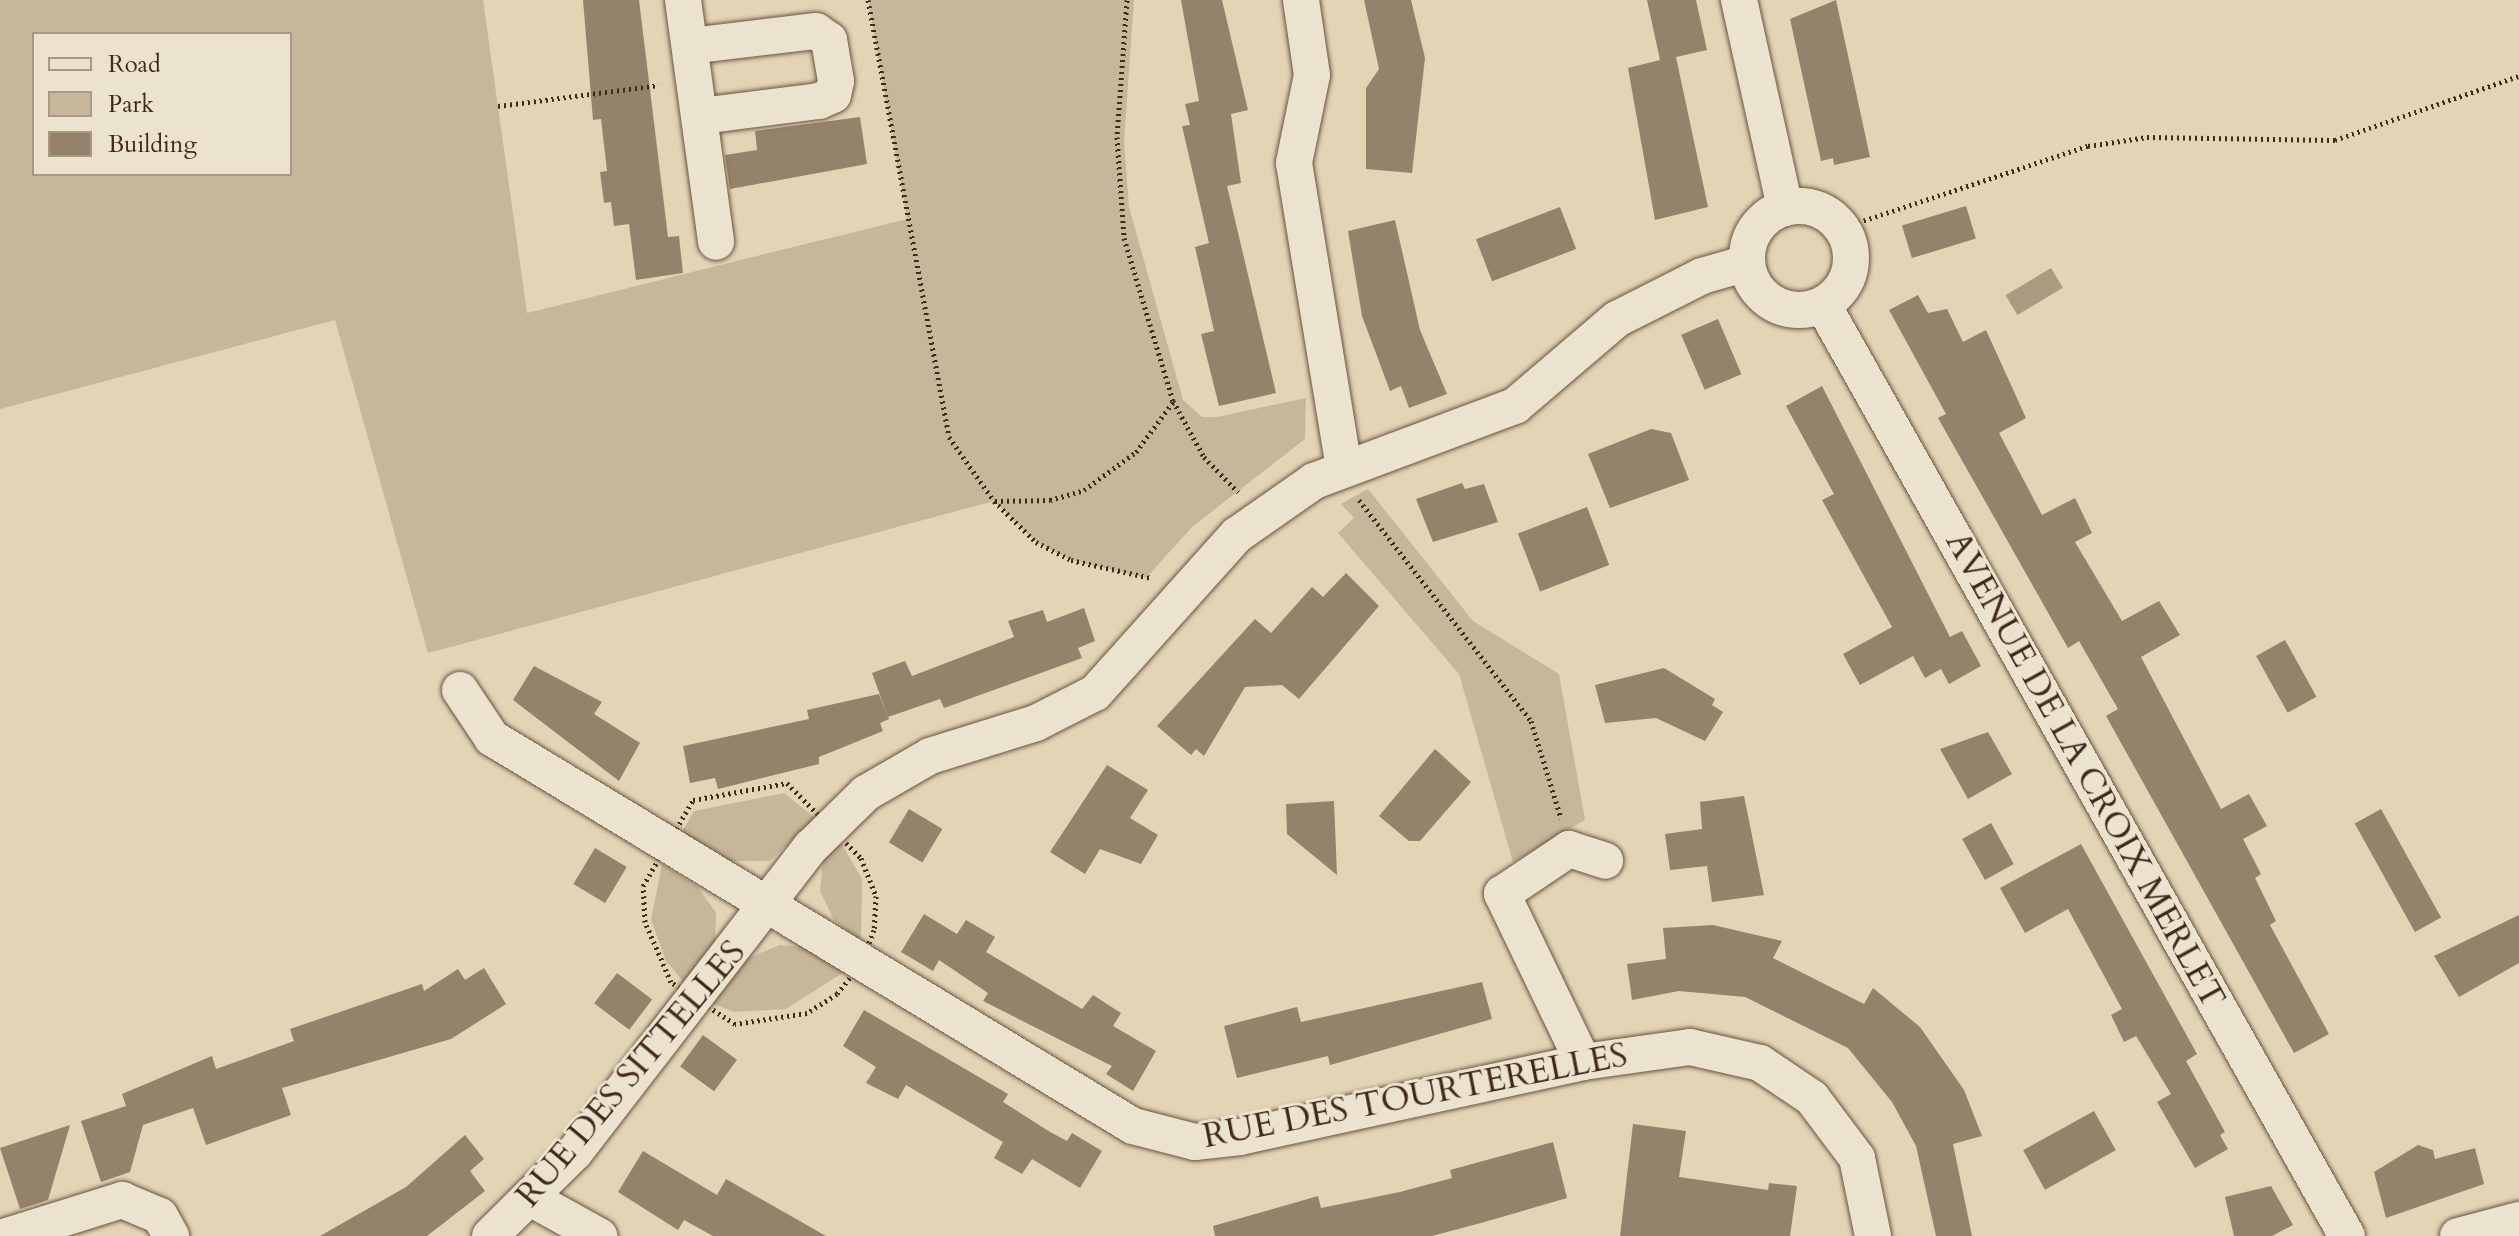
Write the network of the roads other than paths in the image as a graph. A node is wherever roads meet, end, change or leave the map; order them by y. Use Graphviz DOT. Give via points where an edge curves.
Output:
graph roads {
  1 [pos="683,0"];
  2 [pos="1301,0"];
  3 [pos="1739,0"];
  4 [pos="690,46"];
  5 [pos="700,116"];
  6 [pos="1785,208"];
  7 [pos="716,242"];
  8 [pos="1747,263"];
  9 [pos="1823,305"];
  10 [pos="1344,469"];
  11 [pos="460,690"];
  12 [pos="1605,861"];
  13 [pos="767,908"];
  14 [pos="1583,1062"];
  15 [pos="532,1199"];
  16 [pos="2519,1220"];
  17 [pos="7,1236"];
  18 [pos="171,1236"];
  19 [pos="490,1236"];
  20 [pos="599,1236"];
  21 [pos="1873,1236"];
  22 [pos="2347,1236"];
  23 [pos="2458,1236"];
  1 -- 4 [label="street"];
  2 -- 10 [label="street" via="1312,75 1294,163"];
  3 -- 6 [label="street"];
  4 -- 5 [label="street"];
  4 -- 5 [label="street" via="816,31 829,40 836,81 827,99"];
  5 -- 7 [label="street"];
  6 -- 8 [label="street" via="1756,229"];
  6 -- 9 [label="street" via="1820,211 1841,228 1849,270"];
  8 -- 9 [label="street" via="1752,283 1774,305 1794,310"];
  8 -- 10 [label="street, RUE DES SITTELLES" via="1702,276 1617,319 1515,406"];
  9 -- 22 [label="street, AVENUE DE LA CROIX MERLET"];
  10 -- 13 [label="street, RUE DES SITTELLES" via="1262,515 1192,583 1135,657 1095,693 1036,723 903,768 866,793 833,822"];
  11 -- 13 [label="street, RUE DES TOURTERELLES" via="492,738"];
  12 -- 14 [label="street" via="1569,849 1507,886 1502,900"];
  13 -- 14 [label="street, RUE DES TOURTERELLES" via="1162,1137 1240,1137"];
  13 -- 15 [label="street, RUE DES SITTELLES"];
  14 -- 21 [label="street, RUE DES TOURTERELLES" via="1690,1047 1730,1053 1791,1079 1857,1158"];
  15 -- 19 [label="street, RUE DES SITTELLES"];
  15 -- 20 [label="street"];
  16 -- 23 [label="street"];
  17 -- 18 [label="street" via="122,1200 160,1216"];
}
